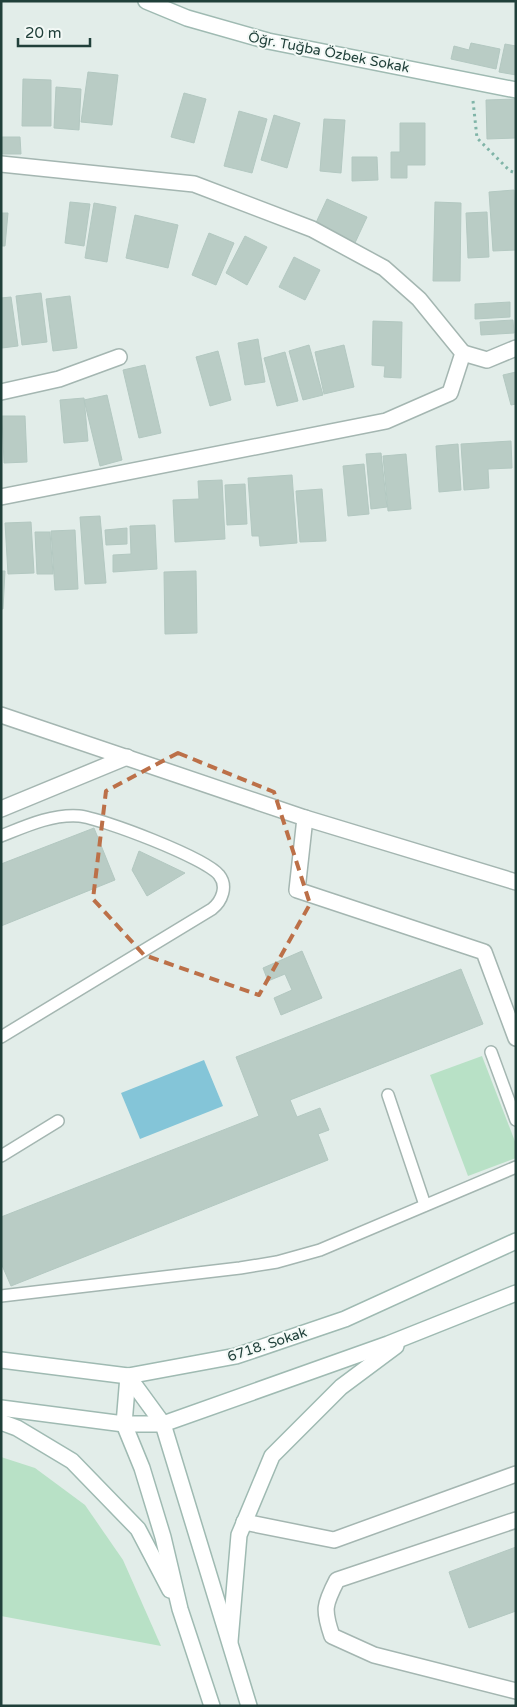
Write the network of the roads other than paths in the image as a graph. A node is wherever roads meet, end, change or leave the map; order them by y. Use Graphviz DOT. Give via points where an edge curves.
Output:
graph roads {
  1 [pos="146,1"];
  2 [pos="516,90"];
  3 [pos="1,164"];
  4 [pos="516,348"];
  5 [pos="463,353"];
  6 [pos="119,357"];
  7 [pos="1,392"];
  8 [pos="2,493"];
  9 [pos="4,720"];
  10 [pos="126,757"];
  11 [pos="1,809"];
  12 [pos="305,818"];
  13 [pos="1,836"];
  14 [pos="516,882"];
  15 [pos="1,1037"];
  16 [pos="516,1038"];
  17 [pos="491,1052"];
  18 [pos="388,1095"];
  19 [pos="516,1120"];
  20 [pos="58,1121"];
  21 [pos="1,1156"];
  22 [pos="516,1168"];
  23 [pos="426,1206"];
  24 [pos="516,1240"];
  25 [pos="516,1293"];
  26 [pos="1,1296"];
  27 [pos="409,1335"];
  28 [pos="1,1360"];
  29 [pos="128,1376"];
  30 [pos="1,1408"];
  31 [pos="1,1422"];
  32 [pos="124,1424"];
  33 [pos="163,1424"];
  34 [pos="516,1474"];
  35 [pos="516,1520"];
  36 [pos="244,1522"];
  37 [pos="180,1609"];
  38 [pos="230,1641"];
  39 [pos="516,1691"];
  40 [pos="212,1706"];
  41 [pos="249,1706"];
  1 -- 2 [label="street, Öğr. Tuğba Özbek Sokak" via="187,18 268,41"];
  3 -- 5 [label="street" via="194,184 312,229 384,268 419,299"];
  4 -- 5 [label="street" via="487,360"];
  5 -- 8 [label="street" via="450,393 386,421"];
  6 -- 7 [label="street" via="59,379"];
  9 -- 10 [label="street"];
  10 -- 11 [label="street"];
  10 -- 12 [label="street"];
  12 -- 14 [label="street"];
  12 -- 16 [label="street" via="297,890 484,952"];
  13 -- 15 [label="lane" via="50,818 88,817 175,848 219,874 224,891 212,909"];
  17 -- 19 [label="lane"];
  18 -- 23 [label="lane"];
  20 -- 21 [label="lane"];
  22 -- 23 [label="lane"];
  23 -- 26 [label="lane" via="320,1250 277,1262"];
  24 -- 29 [label="street, 6718. Sokak" via="318,1328 236,1356"];
  25 -- 27 [label="street"];
  27 -- 33 [label="street"];
  27 -- 36 [label="street" via="342,1388 272,1456"];
  28 -- 29 [label="street, 6718. Sokak"];
  29 -- 32 [label="street"];
  29 -- 33 [label="street"];
  30 -- 32 [label="street"];
  31 -- 37 [label="street" via="72,1461 138,1529"];
  32 -- 33 [label="street"];
  32 -- 37 [label="street" via="148,1485"];
  33 -- 38 [label="street"];
  34 -- 36 [label="street" via="334,1540"];
  35 -- 39 [label="street" via="337,1580 326,1600 324,1614 332,1636 359,1649"];
  36 -- 38 [label="street" via="238,1535"];
  37 -- 40 [label="street"];
  38 -- 41 [label="street"];
}
